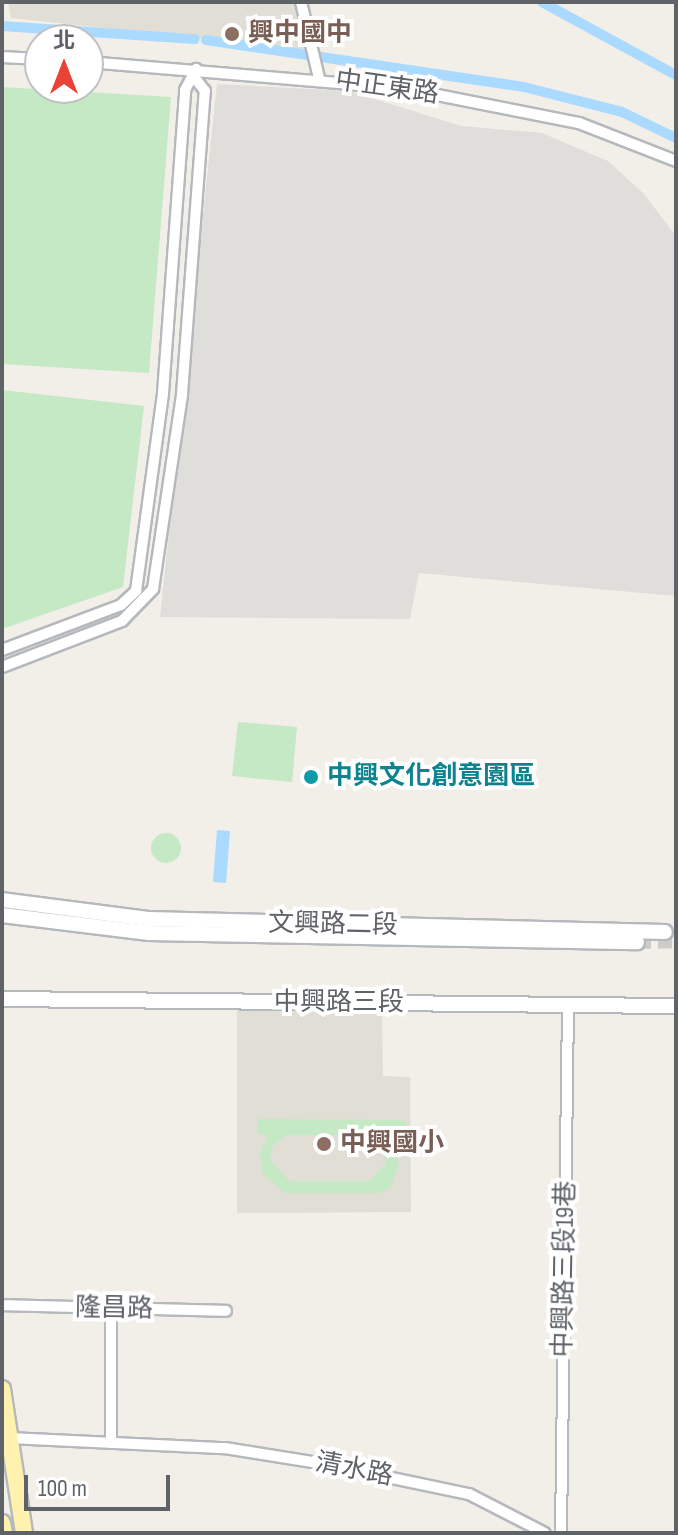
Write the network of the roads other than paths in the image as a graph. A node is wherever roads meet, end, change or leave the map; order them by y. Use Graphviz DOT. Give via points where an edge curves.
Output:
graph roads {
  1 [pos="301,2"];
  2 [pos="2,57"];
  3 [pos="24,58"];
  4 [pos="104,64"];
  5 [pos="196,74"];
  6 [pos="319,78"];
  7 [pos="676,161"];
  8 [pos="2,650"];
  9 [pos="2,667"];
  10 [pos="2,900"];
  11 [pos="2,915"];
  12 [pos="665,932"];
  13 [pos="637,942"];
  14 [pos="2,999"];
  15 [pos="568,1006"];
  16 [pos="676,1006"];
  17 [pos="2,1305"];
  18 [pos="111,1309"];
  19 [pos="226,1311"];
  20 [pos="2,1389"];
  21 [pos="9,1438"];
  22 [pos="111,1443"];
  23 [pos="2,1523"];
  24 [pos="4,1533"];
  25 [pos="24,1533"];
  26 [pos="545,1533"];
  27 [pos="561,1533"];
  1 -- 6 [label="street"];
  2 -- 3 [label="street"];
  4 -- 5 [label="street, 中正東路"];
  5 -- 6 [label="street, 中正東路"];
  5 -- 8 [label="street" via="185,90 163,393 136,591 121,605"];
  5 -- 9 [label="street" via="205,91 182,394 153,589 146,602 122,621"];
  6 -- 7 [label="street, 中正東路" via="407,89 579,123"];
  10 -- 12 [label="street, 文興路二段" via="165,920"];
  11 -- 13 [label="street, 文興路二段" via="149,933"];
  14 -- 15 [label="street, 中興路三段"];
  15 -- 16 [label="street, 中興路三段"];
  15 -- 27 [label="street, 中興路三段19巷"];
  17 -- 18 [label="street, 隆昌路"];
  18 -- 19 [label="street, 隆昌路"];
  18 -- 22 [label="street"];
  20 -- 21 [label="main road"];
  21 -- 22 [label="street, 清水路"];
  21 -- 25 [label="main road"];
  22 -- 26 [label="street, 清水路" via="225,1448 439,1486 502,1506"];
  23 -- 24 [label="main road"];
}
